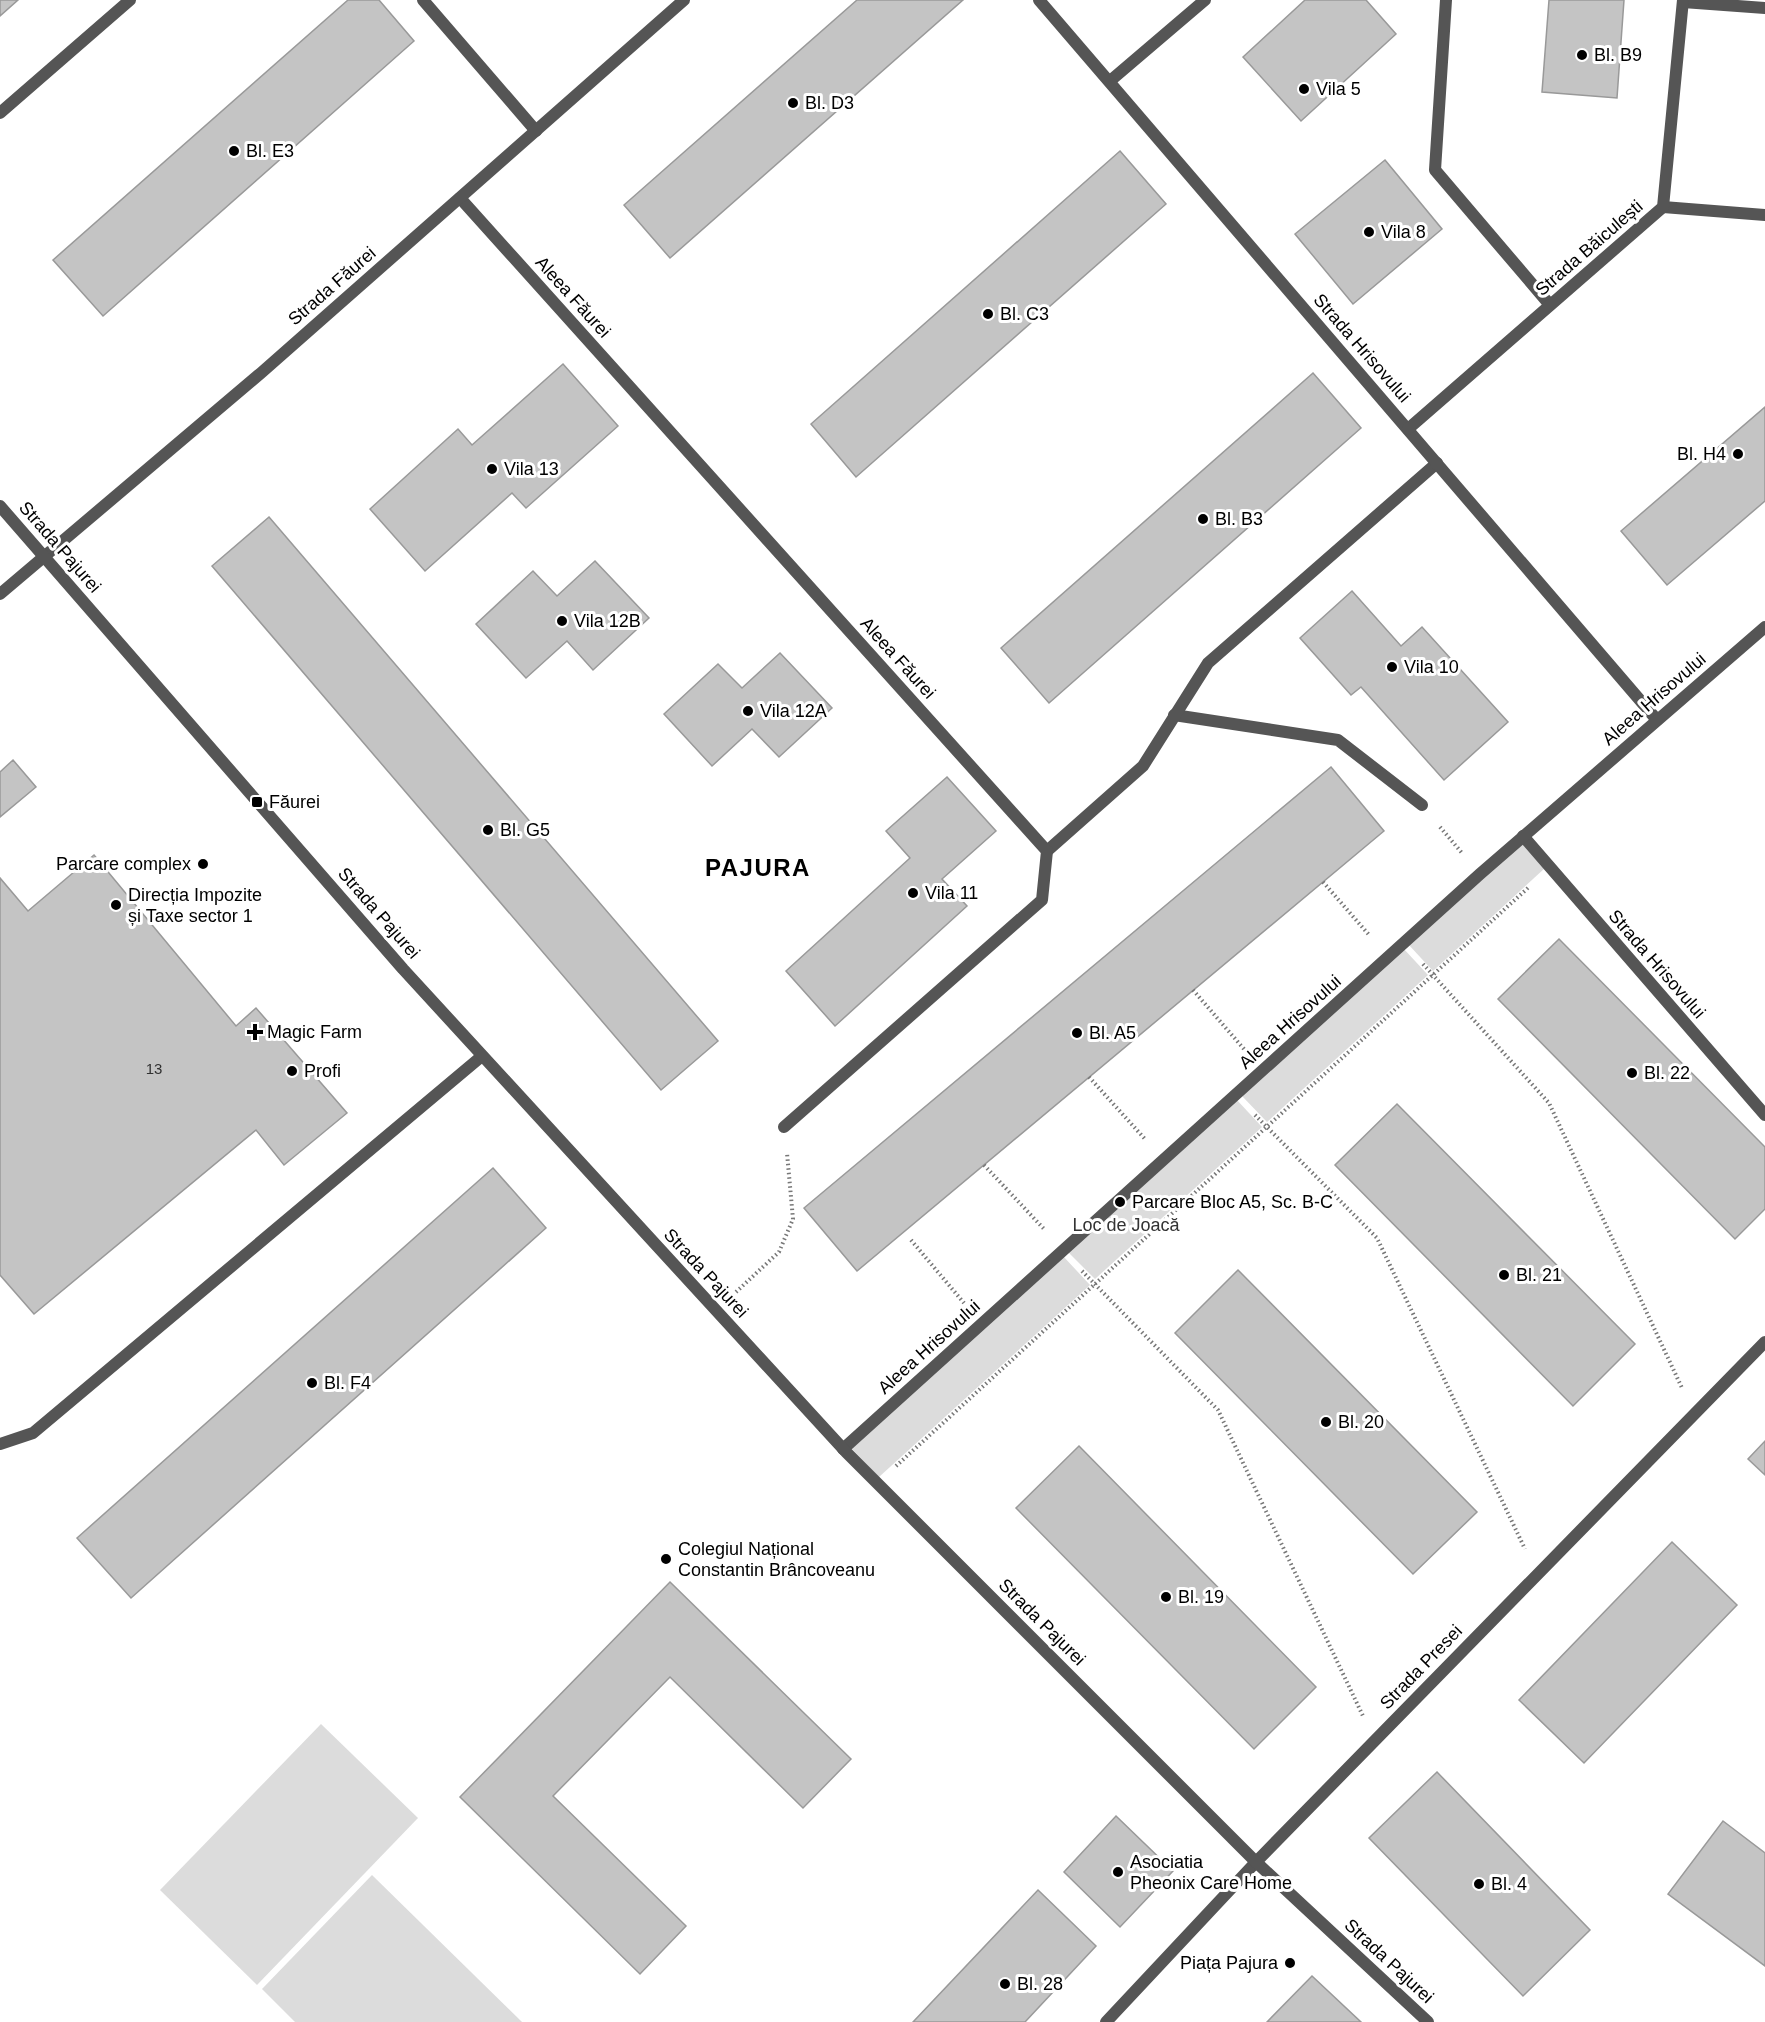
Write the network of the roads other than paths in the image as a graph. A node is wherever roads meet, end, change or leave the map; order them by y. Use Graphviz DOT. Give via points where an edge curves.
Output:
graph roads {
  1 [pos="130,0"];
  2 [pos="423,0"];
  3 [pos="684,0"];
  4 [pos="1039,0"];
  5 [pos="1205,0"];
  6 [pos="1446,0"];
  7 [pos="1683,1"];
  8 [pos="1765,8"];
  9 [pos="1110,81"];
  10 [pos="0,113"];
  11 [pos="536,131"];
  12 [pos="460,198"];
  13 [pos="1663,207"];
  14 [pos="1765,215"];
  15 [pos="1550,305"];
  16 [pos="1408,429"];
  17 [pos="1437,463"];
  18 [pos="0,506"];
  19 [pos="43,556"];
  20 [pos="0,594"];
  21 [pos="1765,627"];
  22 [pos="1174,715"];
  23 [pos="1656,720"];
  24 [pos="1422,805"];
  25 [pos="1523,836"];
  26 [pos="1047,851"];
  27 [pos="482,1056"];
  28 [pos="1765,1115"];
  29 [pos="784,1127"];
  30 [pos="1765,1342"];
  31 [pos="0,1444"];
  32 [pos="843,1449"];
  33 [pos="1256,1862"];
  34 [pos="1106,2022"];
  35 [pos="1428,2022"];
  1 -- 10 [label="street"];
  2 -- 11 [label="street"];
  3 -- 11 [label="street, Strada Făurei"];
  4 -- 9 [label="street, Strada Hrisovului"];
  5 -- 9 [label="street"];
  6 -- 15 [label="street" via="1435,170"];
  7 -- 8 [label="street"];
  7 -- 13 [label="street, Strada Băiculești"];
  9 -- 16 [label="street, Strada Hrisovului"];
  11 -- 12 [label="street, Strada Făurei"];
  12 -- 19 [label="street, Strada Făurei" via="261,373"];
  12 -- 26 [label="street, Aleea Făurei"];
  13 -- 14 [label="street"];
  13 -- 15 [label="street, Strada Băiculești"];
  15 -- 16 [label="street, Strada Băiculești"];
  16 -- 17 [label="street, Strada Hrisovului"];
  17 -- 22 [label="street" via="1208,663"];
  17 -- 23 [label="street, Strada Hrisovului"];
  18 -- 19 [label="street, Strada Pajurei"];
  19 -- 20 [label="street, Strada Făurei"];
  19 -- 27 [label="street, Strada Pajurei"];
  21 -- 23 [label="street, Aleea Hrisovului"];
  22 -- 24 [label="street" via="1338,740"];
  22 -- 26 [label="street" via="1143,766"];
  23 -- 25 [label="street, Aleea Hrisovului"];
  25 -- 28 [label="street, Strada Hrisovului"];
  25 -- 32 [label="street, Aleea Hrisovului"];
  26 -- 29 [label="street" via="1042,900"];
  27 -- 31 [label="street" via="33,1433"];
  27 -- 32 [label="street, Strada Pajurei"];
  30 -- 33 [label="street, Strada Presei"];
  32 -- 33 [label="street, Strada Pajurei"];
  33 -- 34 [label="street, Strada Presei"];
  33 -- 35 [label="street, Strada Pajurei"];
}
